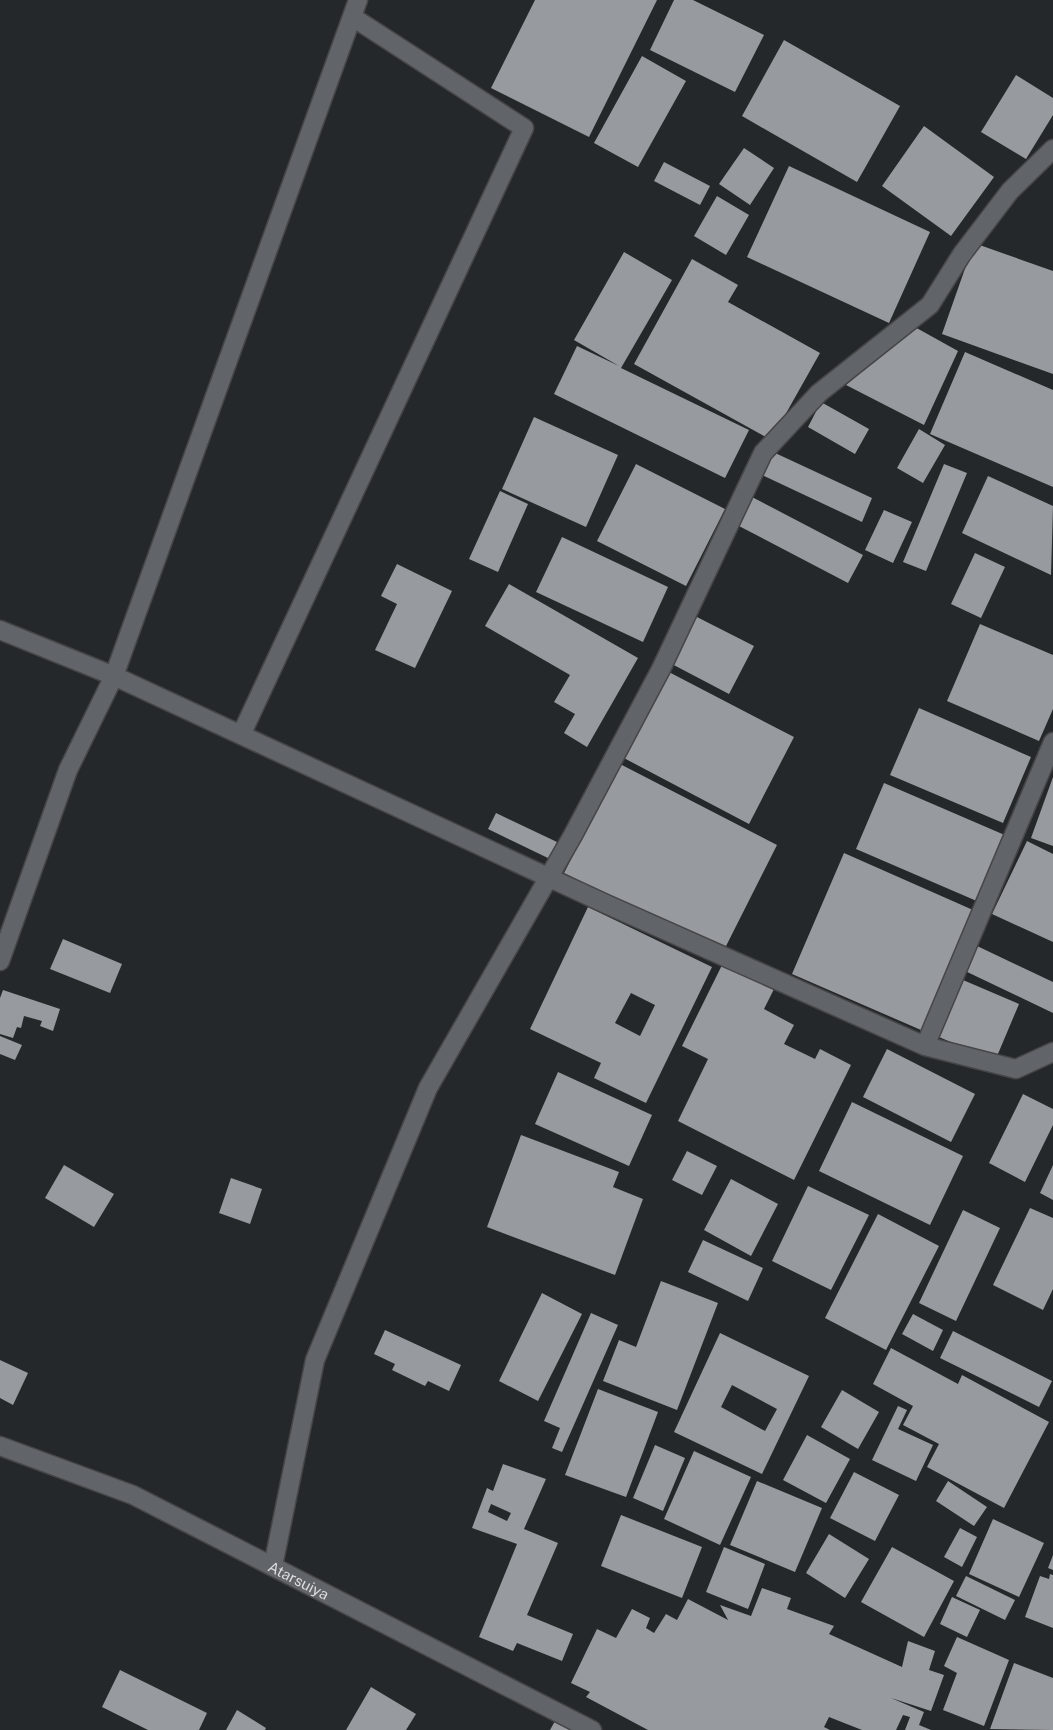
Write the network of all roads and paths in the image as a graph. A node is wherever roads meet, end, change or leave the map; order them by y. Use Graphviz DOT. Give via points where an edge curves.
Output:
graph roads {
  1 [pos="358,0"];
  2 [pos="354,18"];
  3 [pos="1053,149"];
  4 [pos="0,630"];
  5 [pos="114,676"];
  6 [pos="241,735"];
  7 [pos="1053,742"];
  8 [pos="549,878"];
  9 [pos="0,961"];
  10 [pos="925,1046"];
  11 [pos="1053,1052"];
  12 [pos="1,1447"];
  13 [pos="273,1566"];
  14 [pos="592,1730"];
  1 -- 2 [label="street"];
  2 -- 5 [label="street"];
  2 -- 6 [label="street" via="524,128"];
  3 -- 8 [label="street" via="1010,191 962,254 930,305 819,393 763,453 661,669"];
  4 -- 5 [label="street"];
  5 -- 6 [label="street"];
  5 -- 9 [label="street" via="68,770"];
  6 -- 8 [label="street"];
  7 -- 10 [label="street"];
  8 -- 10 [label="street"];
  8 -- 13 [label="street" via="428,1088 315,1360"];
  10 -- 11 [label="street" via="1016,1070"];
  12 -- 13 [label="street, Atarsuiya" via="133,1495"];
  13 -- 14 [label="street, Atarsuiya"];
}
